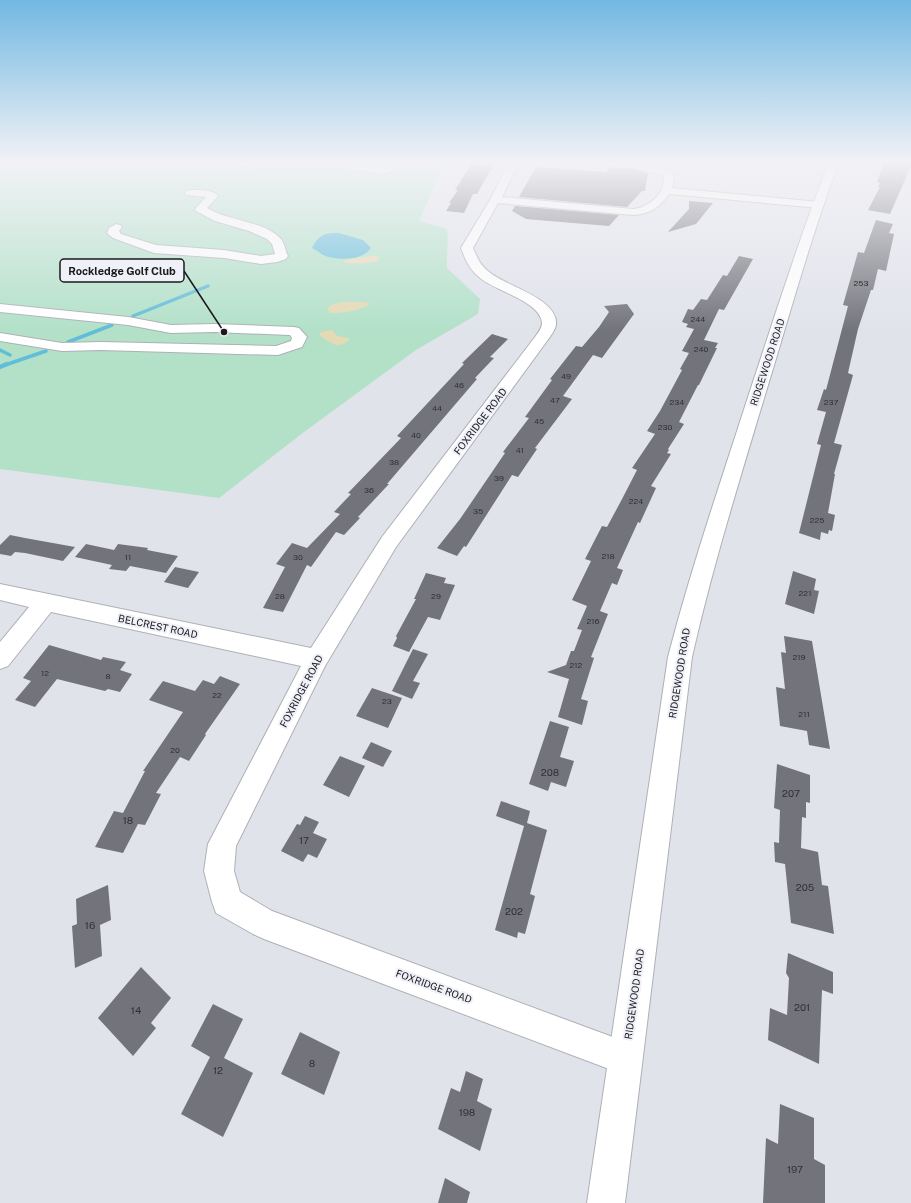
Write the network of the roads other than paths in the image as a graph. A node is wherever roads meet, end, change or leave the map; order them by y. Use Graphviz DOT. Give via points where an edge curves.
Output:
graph roads {
  1 [pos="218,218"];
  2 [pos="484,218"];
  3 [pos="813,218"];
  4 [pos="116,227"];
  5 [pos="0,308"];
  6 [pos="0,337"];
  7 [pos="0,592"];
  8 [pos="46,602"];
  9 [pos="0,659"];
  10 [pos="316,659"];
  11 [pos="625,1058"];
  12 [pos="606,1203"];
  1 -- 4 [label="street" via="271,236 280,246 282,256 262,260 224,254 154,249 117,236 113,233"];
  2 -- 10 [label="street, FOXRIDGE ROAD" via="467,248 469,259 478,272 493,282 538,304 547,312 549,324 542,338 389,542"];
  3 -- 11 [label="street, RIDGEWOOD ROAD" via="745,431 684,637"];
  5 -- 6 [label="street" via="128,321 172,329 294,331 300,337 297,344 278,351 62,347"];
  7 -- 8 [label="street, BELCREST ROAD"];
  8 -- 9 [label="street"];
  8 -- 10 [label="street, BELCREST ROAD"];
  10 -- 11 [label="street, FOXRIDGE ROAD" via="222,844 219,871 227,902 264,923"];
  11 -- 12 [label="street, RIDGEWOOD ROAD"];
}
